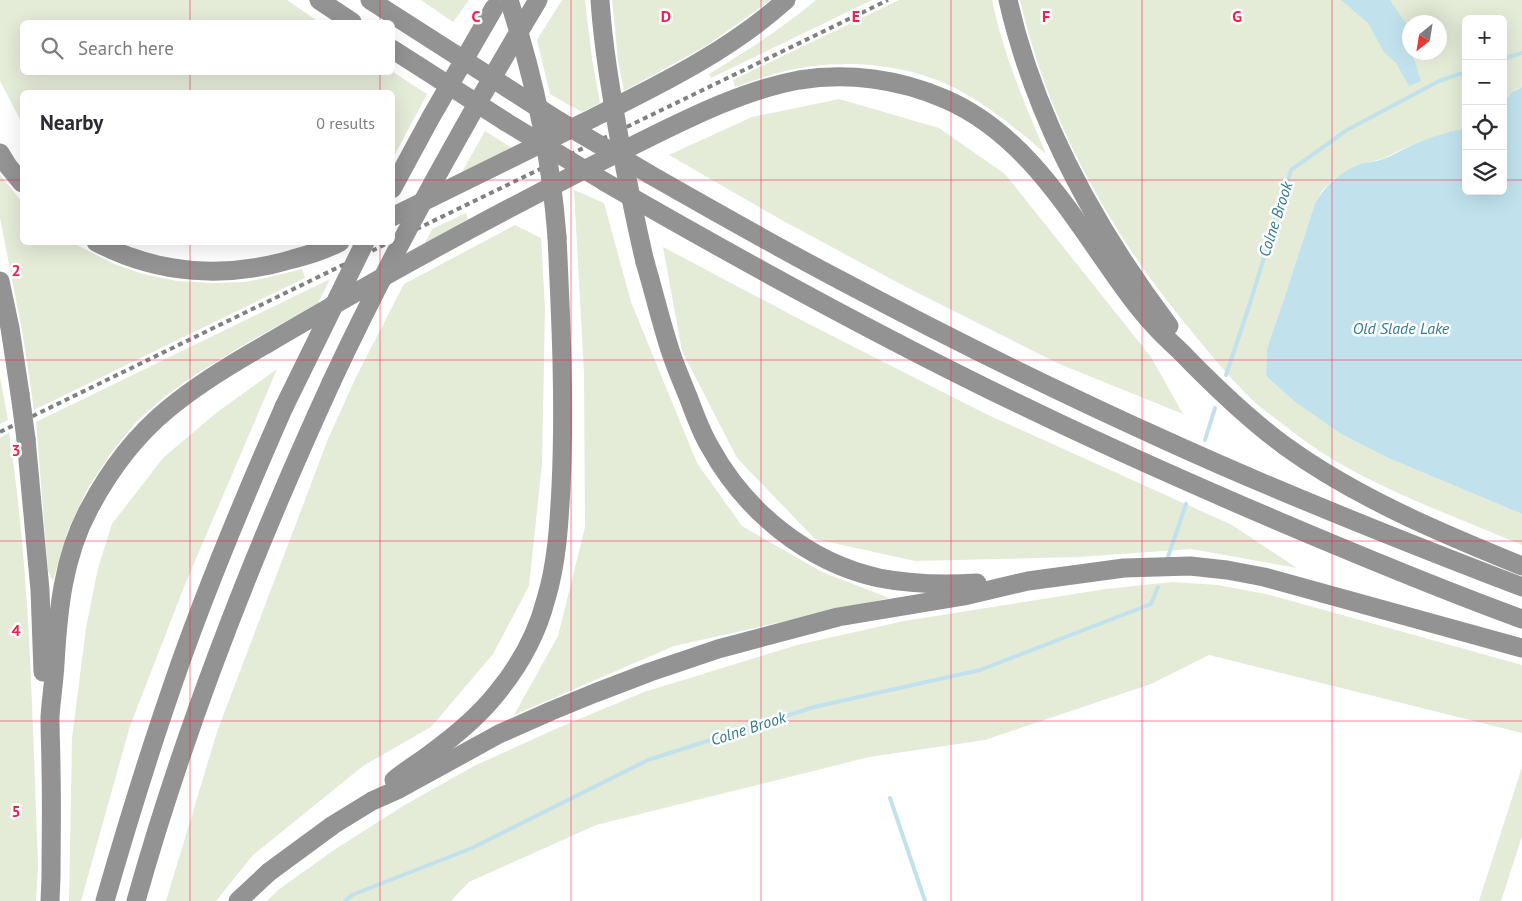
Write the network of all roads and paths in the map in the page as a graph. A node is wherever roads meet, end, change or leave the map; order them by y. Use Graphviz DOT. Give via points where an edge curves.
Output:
graph roads {
  1 [pos="319,0"];
  2 [pos="370,0"];
  3 [pos="538,0"];
  4 [pos="600,0"];
  5 [pos="786,0"];
  6 [pos="1008,0"];
  7 [pos="501,3"];
  8 [pos="349,20"];
  9 [pos="395,51"];
  10 [pos="0,153"];
  11 [pos="20,181"];
  12 [pos="395,184"];
  13 [pos="395,215"];
  14 [pos="102,245"];
  15 [pos="333,245"];
  16 [pos="364,245"];
  17 [pos="0,281"];
  18 [pos="1180,350"];
  19 [pos="1522,566"];
  20 [pos="1028,581"];
  21 [pos="1522,587"];
  22 [pos="1522,619"];
  23 [pos="1522,648"];
  24 [pos="50,715"];
  25 [pos="372,801"];
  26 [pos="50,901"];
  27 [pos="105,901"];
  28 [pos="136,901"];
  29 [pos="238,901"];
  1 -- 8 [label="highway"];
  2 -- 21 [label="highway, bridge" via="649,174 848,285 991,358 1300,499"];
  3 -- 28 [label="highway, bridge" via="473,110 371,301 285,484 223,640 176,773"];
  4 -- 20 [label="highway, bridge" via="602,36 616,121 645,262 671,354 703,434 733,483 795,542 848,569 916,583"];
  5 -- 13 [label="highway" via="741,37 684,71"];
  6 -- 18 [label="highway" via="1015,31 1044,112 1066,159 1115,248 1180,340"];
  7 -- 12 [label="highway, bridge"];
  7 -- 25 [label="highway, bridge" via="527,62 554,200 562,358 562,460 556,547 541,615 523,655 502,686 484,708 451,738 395,779"];
  9 -- 22 [label="highway, bridge" via="605,182 772,277 920,354 1164,471 1337,546"];
  10 -- 11 [label="highway"];
  14 -- 15 [label="highway" via="155,265 210,272 278,264"];
  16 -- 27 [label="highway, bridge" via="284,407 222,554 173,683"];
  17 -- 24 [label="highway, bridge" via="26,439 40,590 43,681"];
  18 -- 19 [label="highway" via="1239,409 1283,444 1333,477 1403,514"];
  18 -- 24 [label="highway" via="1138,306 1059,196 1026,157 997,130 966,109 910,87 848,76 803,80 744,96 658,133 540,191 417,258 237,361 186,394 152,424 122,456 82,521 61,598"];
  20 -- 23 [label="highway" via="1142,567 1190,566 1227,570 1264,577"];
  20 -- 25 [label="highway" via="964,596 838,617 684,660 551,710"];
  24 -- 26 [label="highway"];
  25 -- 29 [label="highway" via="298,850"];
}
